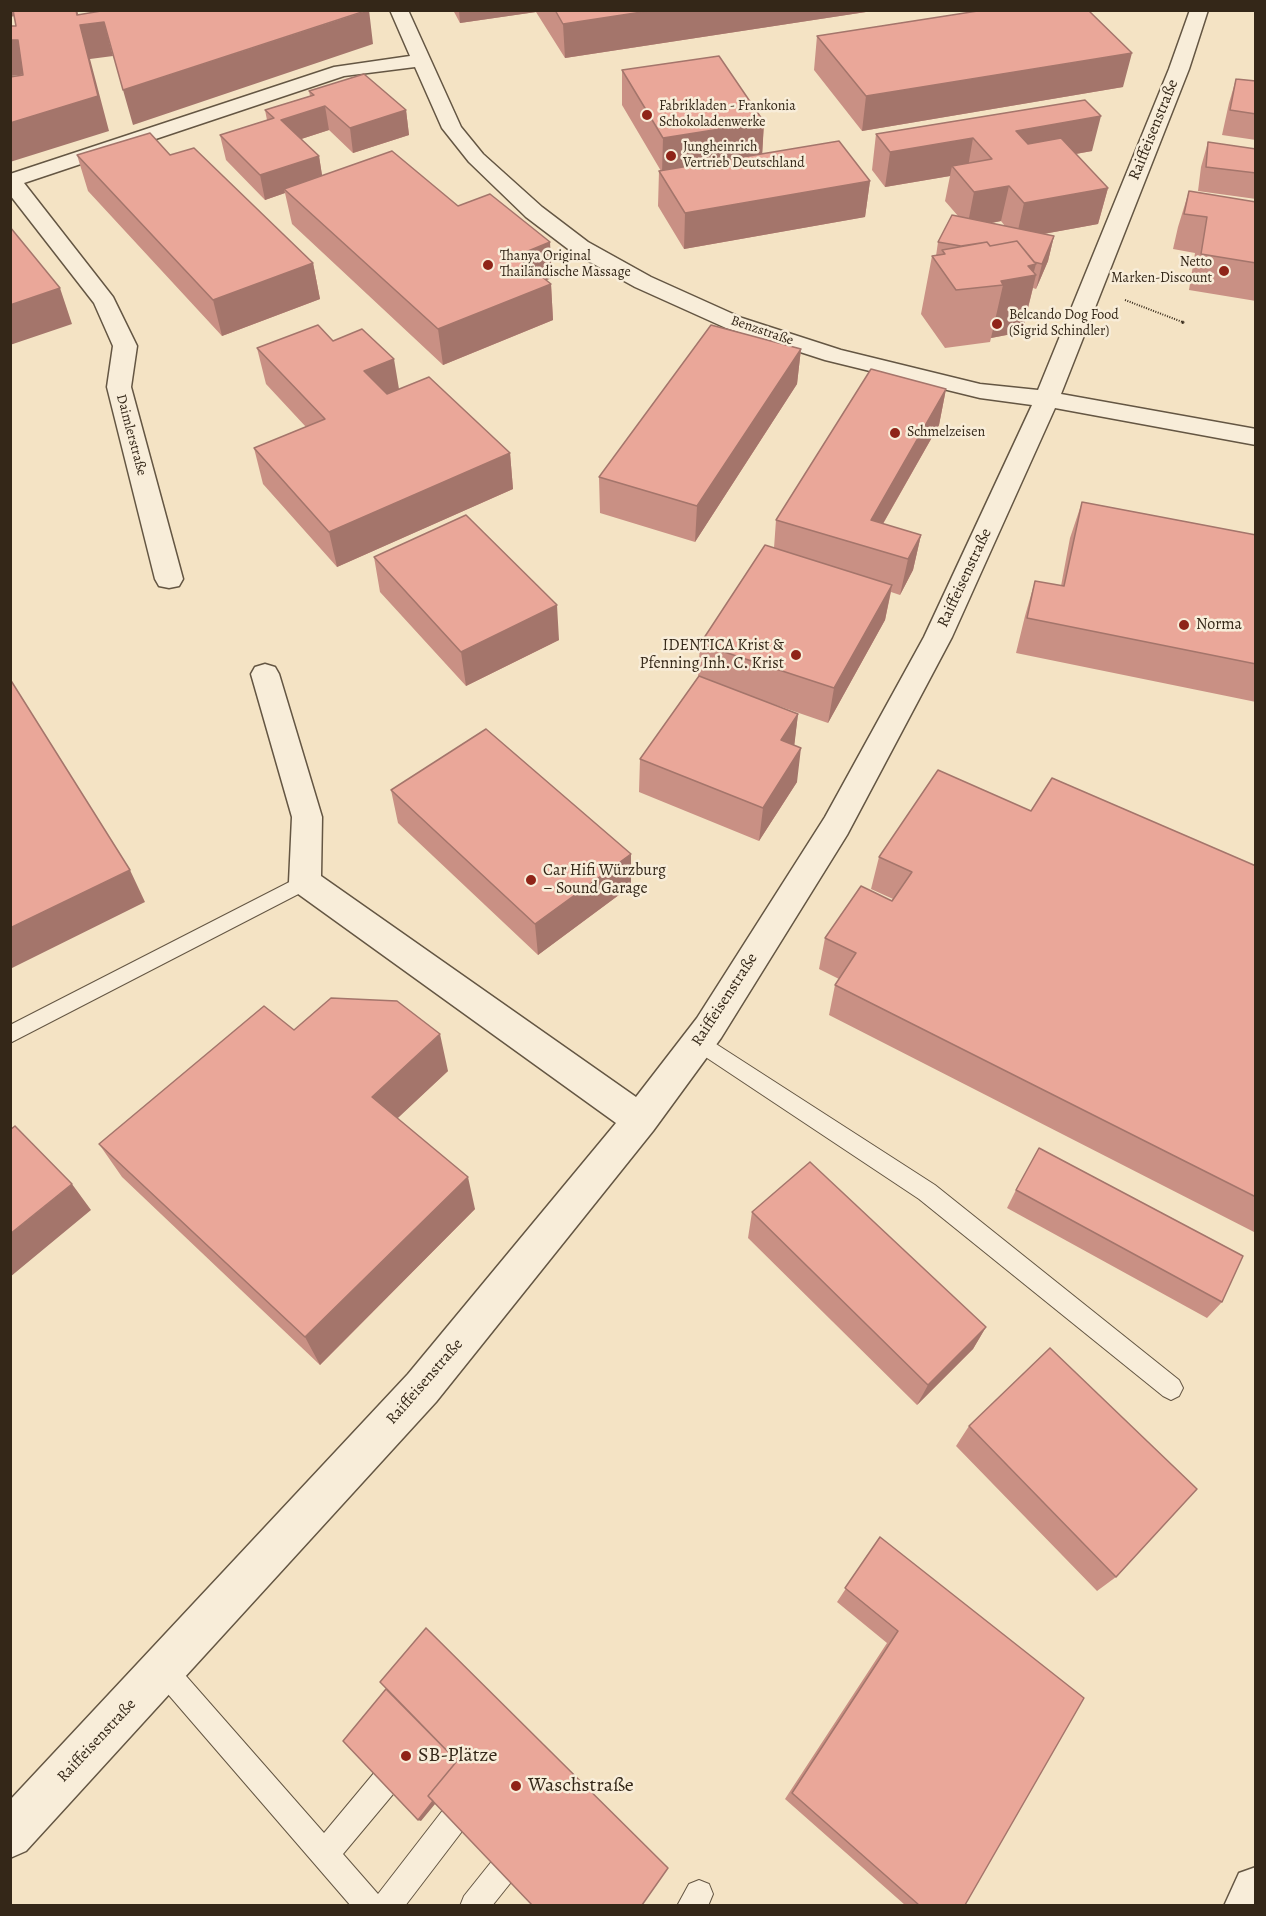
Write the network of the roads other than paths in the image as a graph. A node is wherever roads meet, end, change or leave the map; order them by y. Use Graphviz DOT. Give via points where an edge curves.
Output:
graph roads {
  1 [pos="399,10"];
  2 [pos="1199,10"];
  3 [pos="421,60"];
  4 [pos="11,181"];
  5 [pos="1047,399"];
  6 [pos="1256,437"];
  7 [pos="169,579"];
  8 [pos="264,674"];
  9 [pos="305,882"];
  10 [pos="10,1035"];
  11 [pos="699,1042"];
  12 [pos="640,1120"];
  13 [pos="1171,1388"];
  14 [pos="164,1669"];
  15 [pos="384,1783"];
  16 [pos="453,1820"];
  17 [pos="10,1835"];
  18 [pos="325,1853"];
  19 [pos="501,1870"];
  20 [pos="1256,1890"];
  21 [pos="370,1905"];
  22 [pos="387,1905"];
  23 [pos="474,1905"];
  24 [pos="1248,1905"];
  1 -- 3 [label="street, Benzstraße"];
  2 -- 5 [label="street, Raiffeisenstraße"];
  3 -- 4 [label="street, Daimlerstraße" via="341,70"];
  3 -- 5 [label="street, Benzstraße" via="452,128 476,158 534,213 580,247 634,277 734,323 833,354 980,391"];
  4 -- 7 [label="street, Daimlerstraße" via="105,302 125,346 119,387"];
  5 -- 6 [label="street, Benzstraße"];
  5 -- 11 [label="street, Raiffeisenstraße" via="938,637 848,805"];
  8 -- 9 [label="street" via="307,817"];
  9 -- 10 [label="lane"];
  9 -- 12 [label="street"];
  11 -- 12 [label="street, Raiffeisenstraße"];
  11 -- 13 [label="lane" via="927,1192"];
  12 -- 14 [label="street, Raiffeisenstraße" via="422,1388"];
  14 -- 17 [label="street, Raiffeisenstraße"];
  14 -- 18 [label="lane"];
  15 -- 18 [label="lane"];
  16 -- 22 [label="lane"];
  18 -- 21 [label="lane"];
  19 -- 23 [label="lane"];
  20 -- 24 [label="street"];
}
